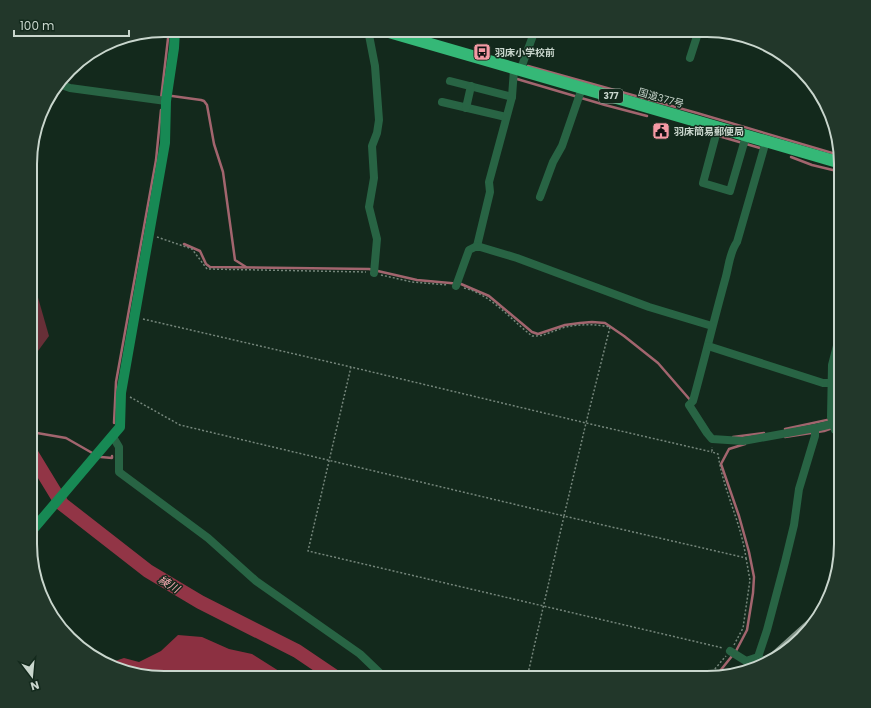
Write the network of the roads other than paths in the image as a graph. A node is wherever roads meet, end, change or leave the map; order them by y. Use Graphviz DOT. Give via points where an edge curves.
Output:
graph roads {
  1 [pos="175,37"];
  2 [pos="369,37"];
  3 [pos="405,37"];
  4 [pos="427,37"];
  5 [pos="532,37"];
  6 [pos="697,37"];
  7 [pos="425,43"];
  8 [pos="690,58"];
  9 [pos="517,70"];
  10 [pos="450,81"];
  11 [pos="64,86"];
  12 [pos="471,86"];
  13 [pos="580,94"];
  14 [pos="512,97"];
  15 [pos="163,101"];
  16 [pos="442,102"];
  17 [pos="466,108"];
  18 [pos="506,117"];
  19 [pos="716,133"];
  20 [pos="745,141"];
  21 [pos="766,141"];
  22 [pos="834,161"];
  23 [pos="540,197"];
  24 [pos="477,246"];
  25 [pos="374,271"];
  26 [pos="456,284"];
  27 [pos="712,326"];
  28 [pos="708,346"];
  29 [pos="834,357"];
  30 [pos="831,383"];
  31 [pos="834,425"];
  32 [pos="816,432"];
  33 [pos="111,438"];
  34 [pos="37,526"];
  35 [pos="733,653"];
  36 [pos="758,657"];
  37 [pos="760,659"];
  38 [pos="378,671"];
  1 -- 15 [label="street"];
  2 -- 25 [label="street" via="375,66 379,120 372,146 374,178 369,207 377,238"];
  3 -- 7 [label="highway, 国道377号 / 377"];
  4 -- 7 [label="street"];
  5 -- 9 [label="street"];
  6 -- 8 [label="street"];
  7 -- 9 [label="highway, 国道377号 / 377"];
  9 -- 13 [label="highway, 国道377号 / 377"];
  9 -- 14 [label="street"];
  10 -- 12 [label="street"];
  11 -- 15 [label="street"];
  12 -- 14 [label="street"];
  12 -- 17 [label="street"];
  13 -- 19 [label="highway, 国道377号 / 377"];
  13 -- 23 [label="street" via="562,146"];
  14 -- 18 [label="street"];
  15 -- 33 [label="street" via="165,143 121,393 120,427"];
  16 -- 17 [label="street"];
  17 -- 18 [label="street"];
  18 -- 24 [label="street" via="489,182 490,192"];
  19 -- 20 [label="highway, 国道377号 / 377"];
  19 -- 20 [label="street" via="703,183 730,192"];
  20 -- 21 [label="highway, 国道377号 / 377"];
  21 -- 22 [label="highway, 国道377号 / 377"];
  21 -- 27 [label="street"];
  24 -- 26 [label="street" via="469,250"];
  24 -- 27 [label="street" via="517,258 649,307"];
  27 -- 28 [label="street"];
  28 -- 30 [label="street" via="823,383"];
  28 -- 32 [label="street" via="689,405 712,439 742,441"];
  29 -- 30 [label="street"];
  30 -- 31 [label="street"];
  31 -- 32 [label="street"];
  32 -- 36 [label="street" via="799,489 785,562"];
  33 -- 34 [label="street"];
  33 -- 38 [label="street" via="119,447 119,472 208,538 256,580 360,654"];
  35 -- 36 [label="street" via="746,661"];
  36 -- 37 [label="street"];
}
